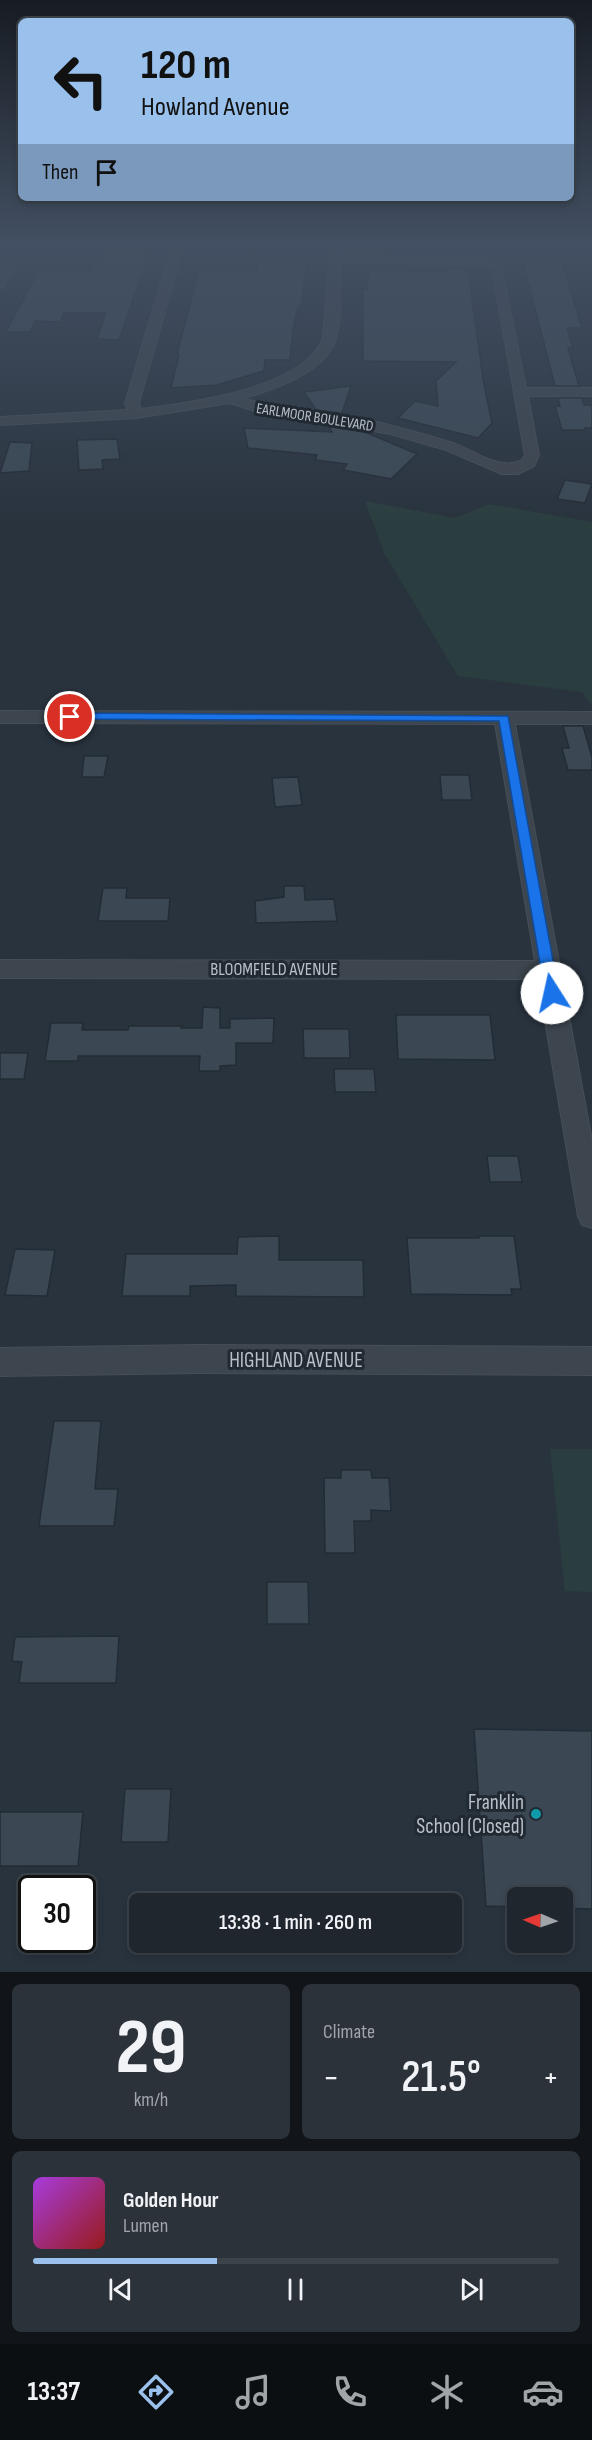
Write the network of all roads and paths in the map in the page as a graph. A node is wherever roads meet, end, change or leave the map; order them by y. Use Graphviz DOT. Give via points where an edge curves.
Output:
graph roads {
  1 [pos="151,338"];
  2 [pos="330,338"];
  3 [pos="511,338"];
  4 [pos="521,392"];
  5 [pos="592,392"];
  6 [pos="230,398"];
  7 [pos="136,414"];
  8 [pos="0,421"];
  9 [pos="0,717"];
  10 [pos="504,718"];
  11 [pos="592,718"];
  12 [pos="0,969"];
  13 [pos="548,970"];
  14 [pos="592,1216"];
  15 [pos="592,1361"];
  16 [pos="0,1362"];
  1 -- 7 [label="street" via="132,403"];
  2 -- 6 [label="street" via="325,350 313,362 289,378"];
  3 -- 4 [label="street"];
  4 -- 5 [label="street"];
  4 -- 6 [label="street, EARLMOOR BOULEVARD" via="532,455 527,465 518,469 497,468 451,447 394,430 268,410"];
  6 -- 7 [label="street"];
  7 -- 8 [label="street"];
  9 -- 10 [label="street"];
  10 -- 11 [label="street"];
  10 -- 13 [label="street"];
  12 -- 13 [label="street, BLOOMFIELD AVENUE"];
  13 -- 14 [label="street"];
  15 -- 16 [label="street, HIGHLAND AVENUE"];
}
